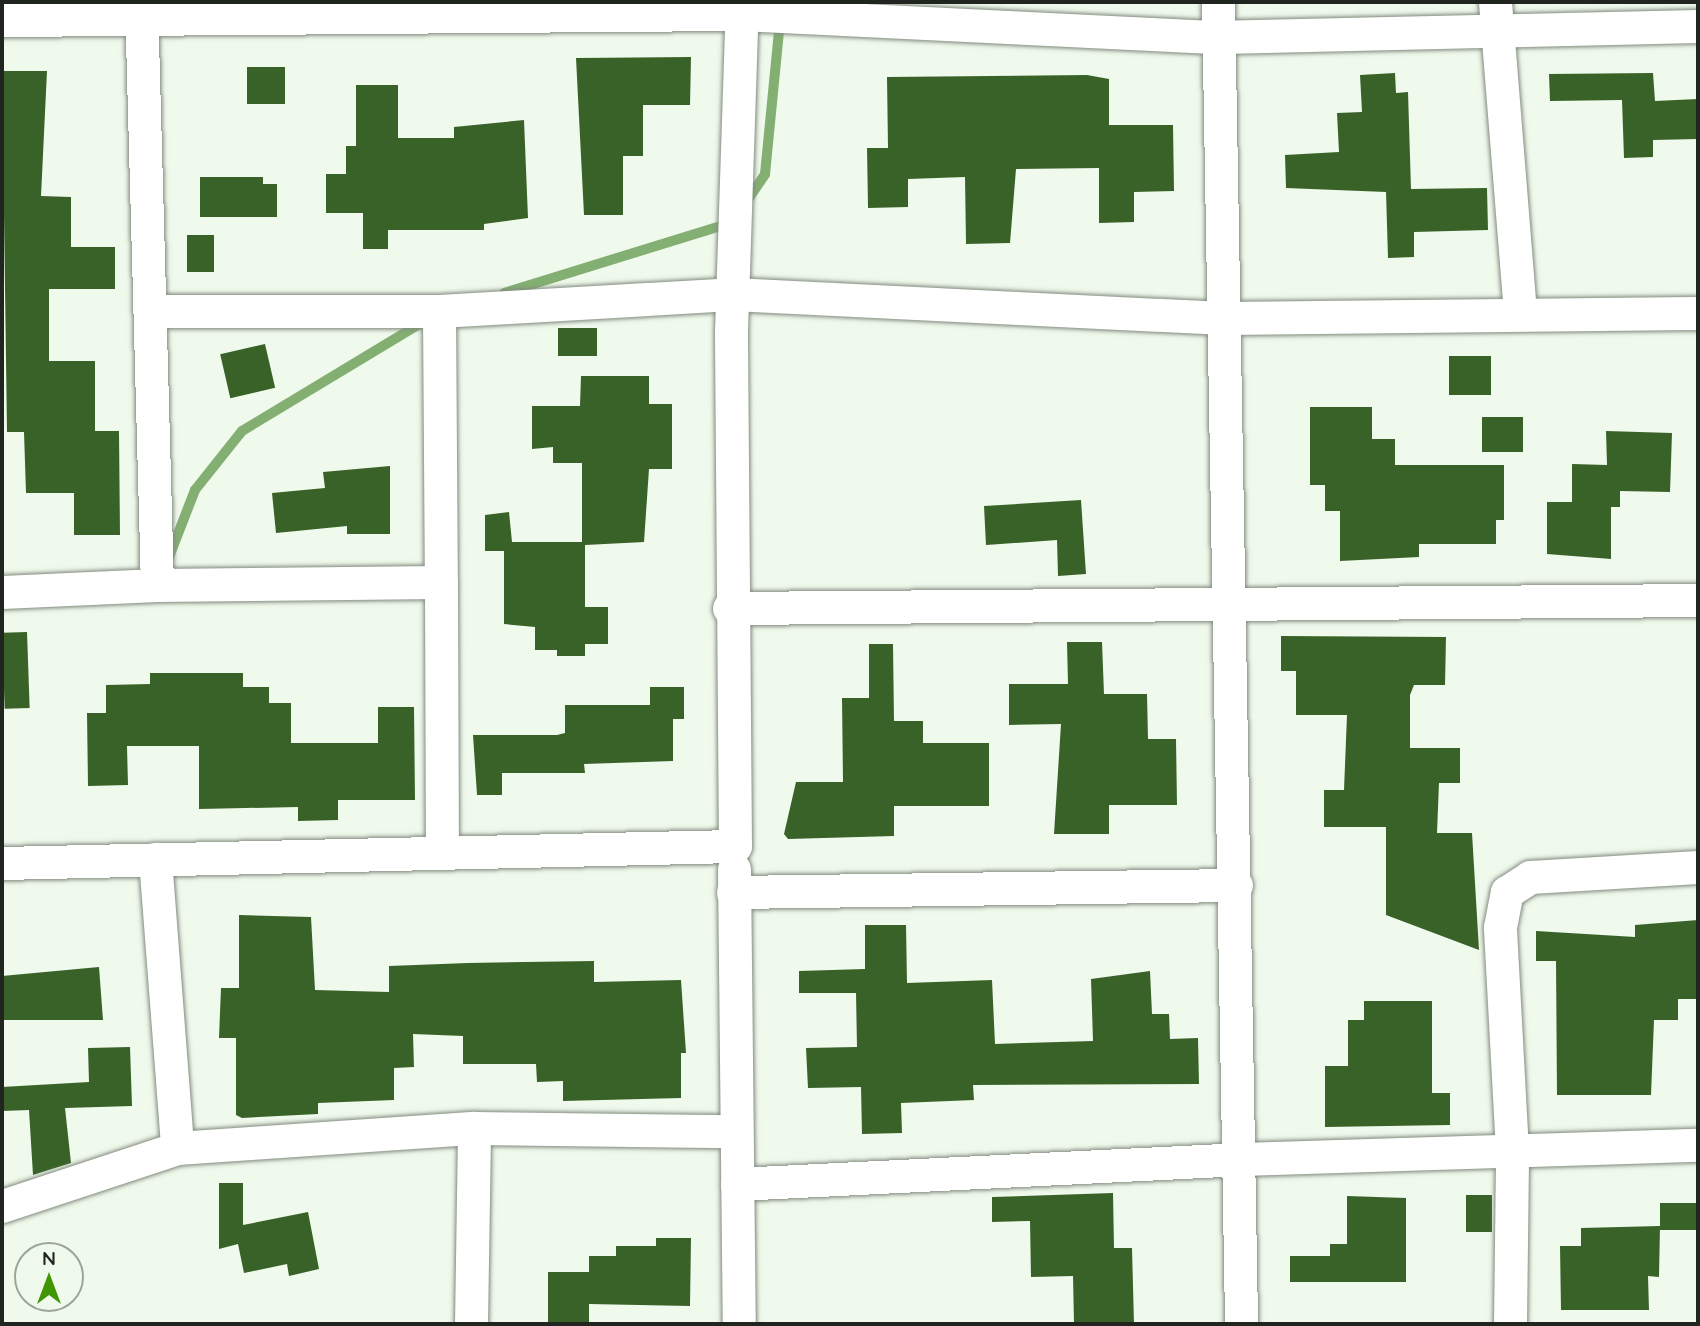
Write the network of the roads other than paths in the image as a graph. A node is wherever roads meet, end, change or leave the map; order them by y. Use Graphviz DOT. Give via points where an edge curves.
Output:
graph roads {
  1 [pos="1218,2"];
  2 [pos="1495,2"];
  3 [pos="742,8"];
  4 [pos="141,11"];
  5 [pos="930,11"];
  6 [pos="2,20"];
  7 [pos="1698,26"];
  8 [pos="1495,35"];
  9 [pos="1217,37"];
  10 [pos="732,294"];
  11 [pos="153,311"];
  12 [pos="439,311"];
  13 [pos="1520,312"];
  14 [pos="1698,313"];
  15 [pos="1224,318"];
  16 [pos="442,582"];
  17 [pos="157,585"];
  18 [pos="2,592"];
  19 [pos="1698,600"];
  20 [pos="1230,607"];
  21 [pos="729,608"];
  22 [pos="735,846"];
  23 [pos="442,850"];
  24 [pos="155,859"];
  25 [pos="2,863"];
  26 [pos="1698,867"];
  27 [pos="1236,886"];
  28 [pos="733,892"];
  29 [pos="474,1128"];
  30 [pos="735,1131"];
  31 [pos="1698,1145"];
  32 [pos="177,1148"];
  33 [pos="1512,1151"];
  34 [pos="1242,1158"];
  35 [pos="737,1184"];
  36 [pos="2,1206"];
  37 [pos="471,1324"];
  38 [pos="739,1324"];
  39 [pos="1241,1324"];
  40 [pos="1510,1324"];
  1 -- 9 [label="street"];
  2 -- 8 [label="street"];
  3 -- 4 [label="street"];
  3 -- 5 [label="street"];
  3 -- 10 [label="street"];
  4 -- 6 [label="street"];
  4 -- 11 [label="street"];
  5 -- 9 [label="street"];
  7 -- 8 [label="street"];
  8 -- 9 [label="street"];
  8 -- 13 [label="street"];
  9 -- 15 [label="street"];
  10 -- 12 [label="street"];
  10 -- 15 [label="street"];
  10 -- 21 [label="street"];
  11 -- 12 [label="street"];
  11 -- 17 [label="street"];
  12 -- 16 [label="street"];
  13 -- 14 [label="street"];
  13 -- 15 [label="street"];
  15 -- 20 [label="street"];
  16 -- 17 [label="street"];
  16 -- 23 [label="street"];
  17 -- 18 [label="street"];
  19 -- 20 [label="street"];
  20 -- 21 [label="street"];
  20 -- 27 [label="street"];
  21 -- 22 [label="street"];
  22 -- 23 [label="street"];
  22 -- 28 [label="street"];
  23 -- 24 [label="street"];
  24 -- 25 [label="street"];
  24 -- 32 [label="street"];
  26 -- 33 [label="street" via="1530,877 1507,892 1500,927"];
  27 -- 28 [label="street"];
  27 -- 34 [label="street"];
  28 -- 30 [label="street"];
  29 -- 30 [label="street"];
  29 -- 32 [label="street"];
  29 -- 37 [label="street"];
  30 -- 35 [label="street"];
  31 -- 33 [label="street"];
  32 -- 36 [label="street"];
  33 -- 34 [label="street"];
  33 -- 40 [label="street"];
  34 -- 35 [label="street"];
  34 -- 39 [label="street"];
  35 -- 38 [label="street"];
}
